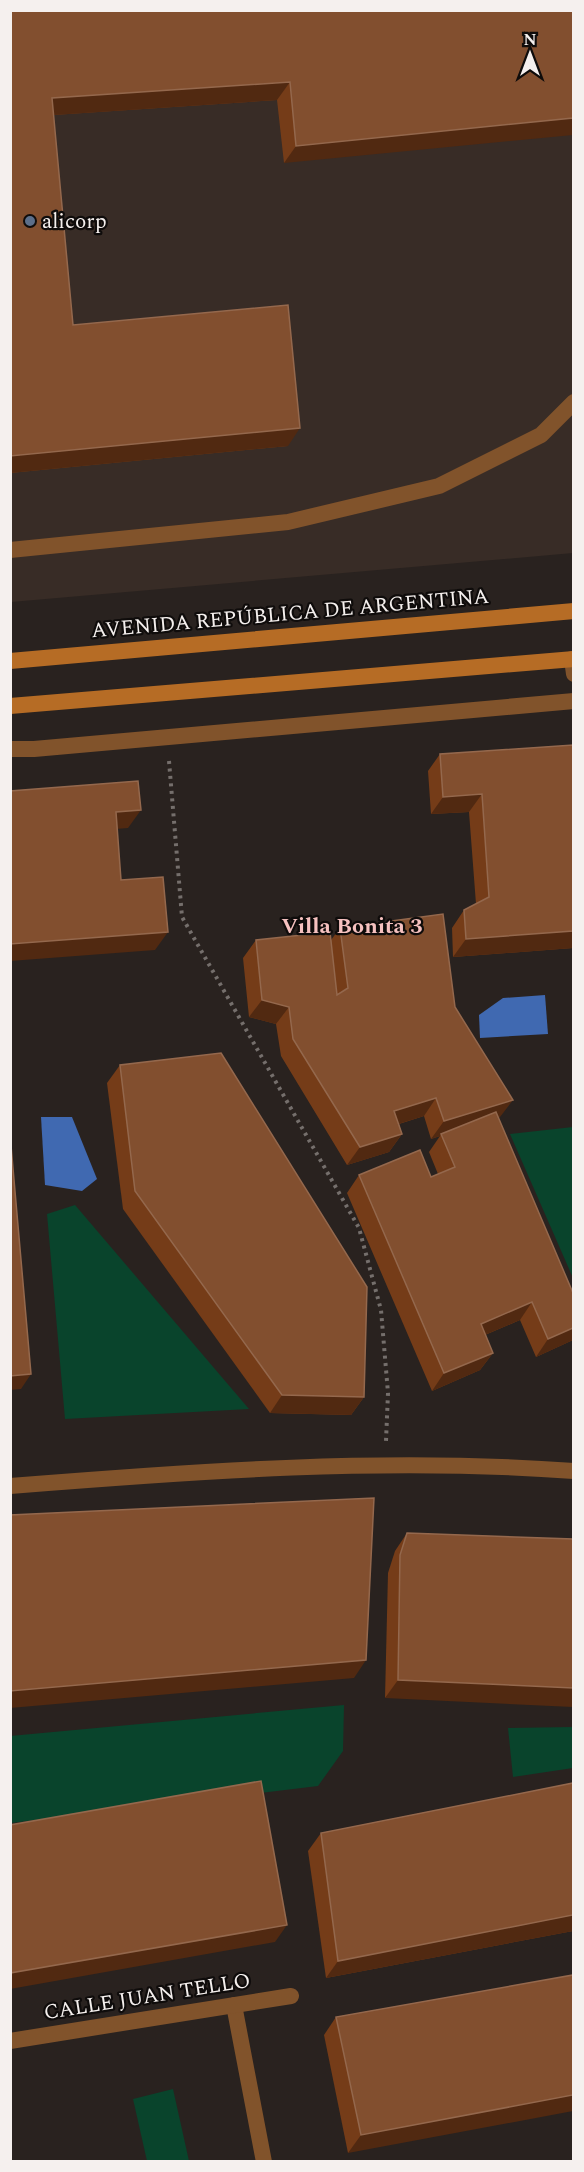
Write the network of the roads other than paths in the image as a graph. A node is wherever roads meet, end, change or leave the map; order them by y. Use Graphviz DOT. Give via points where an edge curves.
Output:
graph roads {
  1 [pos="573,402"];
  2 [pos="10,550"];
  3 [pos="573,610"];
  4 [pos="10,661"];
  5 [pos="573,664"];
  6 [pos="573,701"];
  7 [pos="10,706"];
  8 [pos="10,749"];
  9 [pos="573,1471"];
  10 [pos="10,1486"];
  11 [pos="291,1996"];
  12 [pos="234,2005"];
  13 [pos="10,2041"];
  14 [pos="264,2162"];
  1 -- 2 [label="street" via="541,435 439,486 288,522"];
  3 -- 4 [label="main road, AVENIDA REPÚBLICA DE ARGENTINA"];
  5 -- 7 [label="main road"];
  6 -- 8 [label="street"];
  9 -- 10 [label="street" via="273,1467"];
  11 -- 12 [label="street, CALLE JUAN TELLO"];
  12 -- 13 [label="street, CALLE JUAN TELLO"];
  12 -- 14 [label="street"];
}
